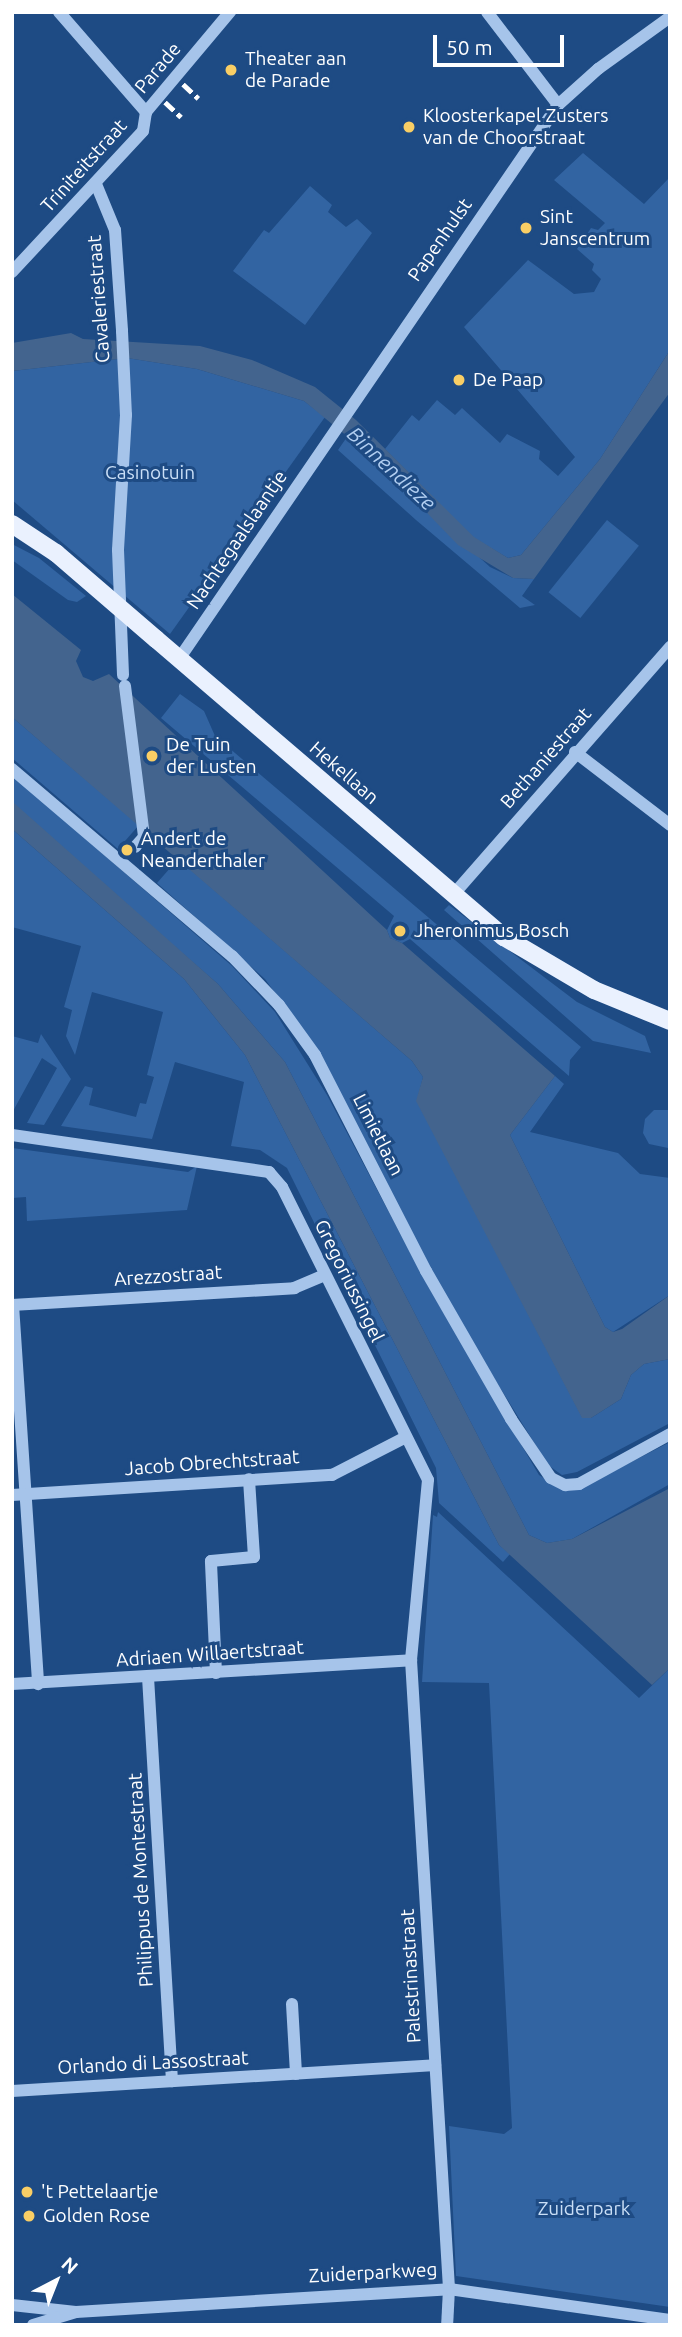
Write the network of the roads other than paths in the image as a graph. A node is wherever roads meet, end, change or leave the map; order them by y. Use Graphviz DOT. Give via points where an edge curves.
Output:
graph roads {
  1 [pos="60,12"];
  2 [pos="230,12"];
  3 [pos="487,12"];
  4 [pos="670,18"];
  5 [pos="558,105"];
  6 [pos="146,112"];
  7 [pos="96,184"];
  8 [pos="12,272"];
  9 [pos="324,442"];
  10 [pos="12,523"];
  11 [pos="670,647"];
  12 [pos="179,659"];
  13 [pos="575,752"];
  14 [pos="12,769"];
  15 [pos="670,825"];
  16 [pos="140,842"];
  17 [pos="453,895"];
  18 [pos="670,1021"];
  19 [pos="12,1135"];
  20 [pos="324,1275"];
  21 [pos="13,1305"];
  22 [pos="670,1434"];
  23 [pos="406,1437"];
  24 [pos="249,1479"];
  25 [pos="19,1495"];
  26 [pos="411,1660"];
  27 [pos="216,1673"];
  28 [pos="148,1677"];
  29 [pos="12,1684"];
  30 [pos="38,1684"];
  31 [pos="292,2004"];
  32 [pos="435,2066"];
  33 [pos="296,2074"];
  34 [pos="172,2081"];
  35 [pos="12,2091"];
  36 [pos="449,2289"];
  37 [pos="12,2305"];
  38 [pos="76,2312"];
  39 [pos="670,2320"];
  40 [pos="33,2325"];
  41 [pos="447,2325"];
  1 -- 6 [label="street, Parade"];
  2 -- 6 [label="street, Parade"];
  3 -- 5 [label="street"];
  4 -- 5 [label="street, Papenhulst" via="598,69"];
  5 -- 9 [label="street, Papenhulst"];
  6 -- 7 [label="street, Triniteitstraat" via="143,131"];
  7 -- 8 [label="street, Triniteitstraat"];
  7 -- 16 [label="street, Cavaleriestraat" via="115,230 122,331 127,415 118,550 124,681"];
  9 -- 12 [label="street, Nachtegaalslaantje"];
  10 -- 12 [label="main road, Hekellaan, bridge" via="56,553"];
  11 -- 13 [label="street, Bethaniestraat"];
  12 -- 17 [label="main road, Hekellaan"];
  13 -- 15 [label="street"];
  13 -- 17 [label="street, Bethaniestraat"];
  14 -- 22 [label="street, Limietlaan" via="232,956 279,1005 315,1055 426,1271 511,1419 551,1478 565,1485 579,1484"];
  17 -- 18 [label="main road, Hekellaan" via="535,957 624,1004"];
  19 -- 20 [label="street, Gregoriussingel" via="269,1172 282,1187"];
  20 -- 21 [label="street, Arezzostraat" via="294,1288"];
  20 -- 23 [label="street, Gregoriussingel"];
  21 -- 25 [label="street"];
  23 -- 24 [label="street, Jacob Obrechtstraat" via="332,1475"];
  23 -- 26 [label="street, Gregoriussingel" via="428,1480"];
  24 -- 25 [label="street, Jacob Obrechtstraat"];
  24 -- 27 [label="street" via="254,1557 211,1560"];
  25 -- 30 [label="street"];
  26 -- 27 [label="street, Adriaen Willaertstraat"];
  26 -- 32 [label="street, Palestrinastraat"];
  27 -- 28 [label="street, Adriaen Willaertstraat"];
  28 -- 30 [label="street, Adriaen Willaertstraat"];
  28 -- 34 [label="street, Philippus de Montestraat"];
  29 -- 30 [label="street, Adriaen Willaertstraat"];
  31 -- 33 [label="street"];
  32 -- 33 [label="street, Orlando di Lassostraat"];
  32 -- 36 [label="street, Palestrinastraat"];
  33 -- 34 [label="street, Orlando di Lassostraat"];
  34 -- 35 [label="street, Orlando di Lassostraat"];
  36 -- 38 [label="street, Zuiderparkweg"];
  36 -- 39 [label="street, Zuiderparkweg"];
  36 -- 41 [label="street, Palestrinastraat"];
  37 -- 38 [label="street, Zuiderparkweg"];
  38 -- 40 [label="street, Zuiderparkweg"];
}
